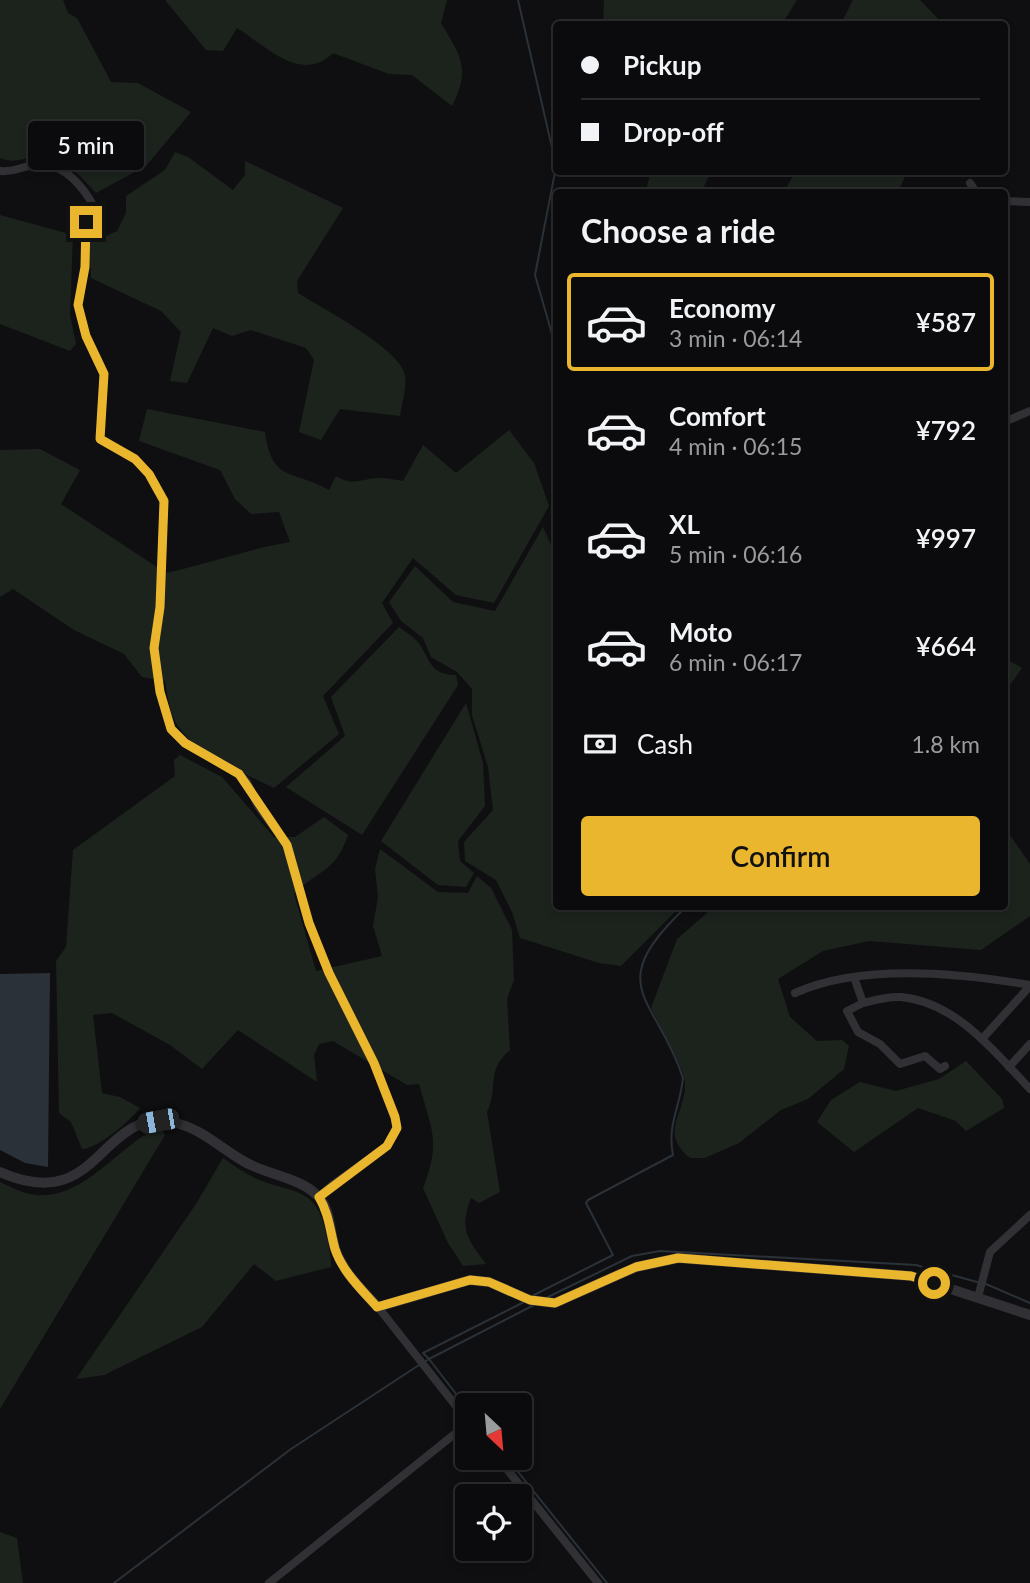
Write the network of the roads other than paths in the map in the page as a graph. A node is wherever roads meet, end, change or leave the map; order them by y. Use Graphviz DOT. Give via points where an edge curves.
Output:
graph roads {
  1 [pos="0,172"];
  2 [pos="970,183"];
  3 [pos="974,189"];
  4 [pos="1008,201"];
  5 [pos="1030,202"];
  6 [pos="1030,411"];
  7 [pos="1008,420"];
  8 [pos="854,977"];
  9 [pos="1030,985"];
  10 [pos="795,993"];
  11 [pos="863,1003"];
  12 [pos="982,1039"];
  13 [pos="1030,1044"];
  14 [pos="945,1066"];
  15 [pos="1009,1066"];
  16 [pos="1030,1089"];
  17 [pos="0,1172"];
  18 [pos="319,1197"];
  19 [pos="1030,1215"];
  20 [pos="978,1297"];
  21 [pos="377,1307"];
  22 [pos="1030,1315"];
  23 [pos="455,1407"];
  24 [pos="455,1432"];
  25 [pos="508,1470"];
  26 [pos="269,1583"];
  27 [pos="598,1583"];
  1 -- 18 [label="street" via="43,164 59,169 74,179 93,205 86,222 78,305 104,374 100,439 135,459 164,501 154,648 171,729 185,743 239,774 287,845 309,923 395,1117 397,1128 387,1146"];
  2 -- 3 [label="street"];
  4 -- 5 [label="street"];
  6 -- 7 [label="street"];
  8 -- 9 [label="street" via="941,976"];
  8 -- 10 [label="street" via="827,980"];
  8 -- 11 [label="street"];
  9 -- 12 [label="street"];
  11 -- 12 [label="street" via="892,997 916,999 959,1020"];
  11 -- 14 [label="street" via="844,1013 858,1032 880,1044 898,1063 925,1056 940,1069"];
  12 -- 15 [label="street"];
  13 -- 15 [label="street"];
  15 -- 16 [label="street"];
  17 -- 18 [label="street" via="24,1182 61,1182 127,1132 158,1121 186,1126 247,1163"];
  18 -- 21 [label="street" via="327,1210 336,1251"];
  19 -- 20 [label="street" via="990,1252"];
  20 -- 21 [label="street" via="911,1276 678,1258 636,1267 555,1303 530,1300 489,1282 470,1280"];
  20 -- 22 [label="street"];
  21 -- 23 [label="street"];
  24 -- 26 [label="street"];
  25 -- 27 [label="street"];
}
